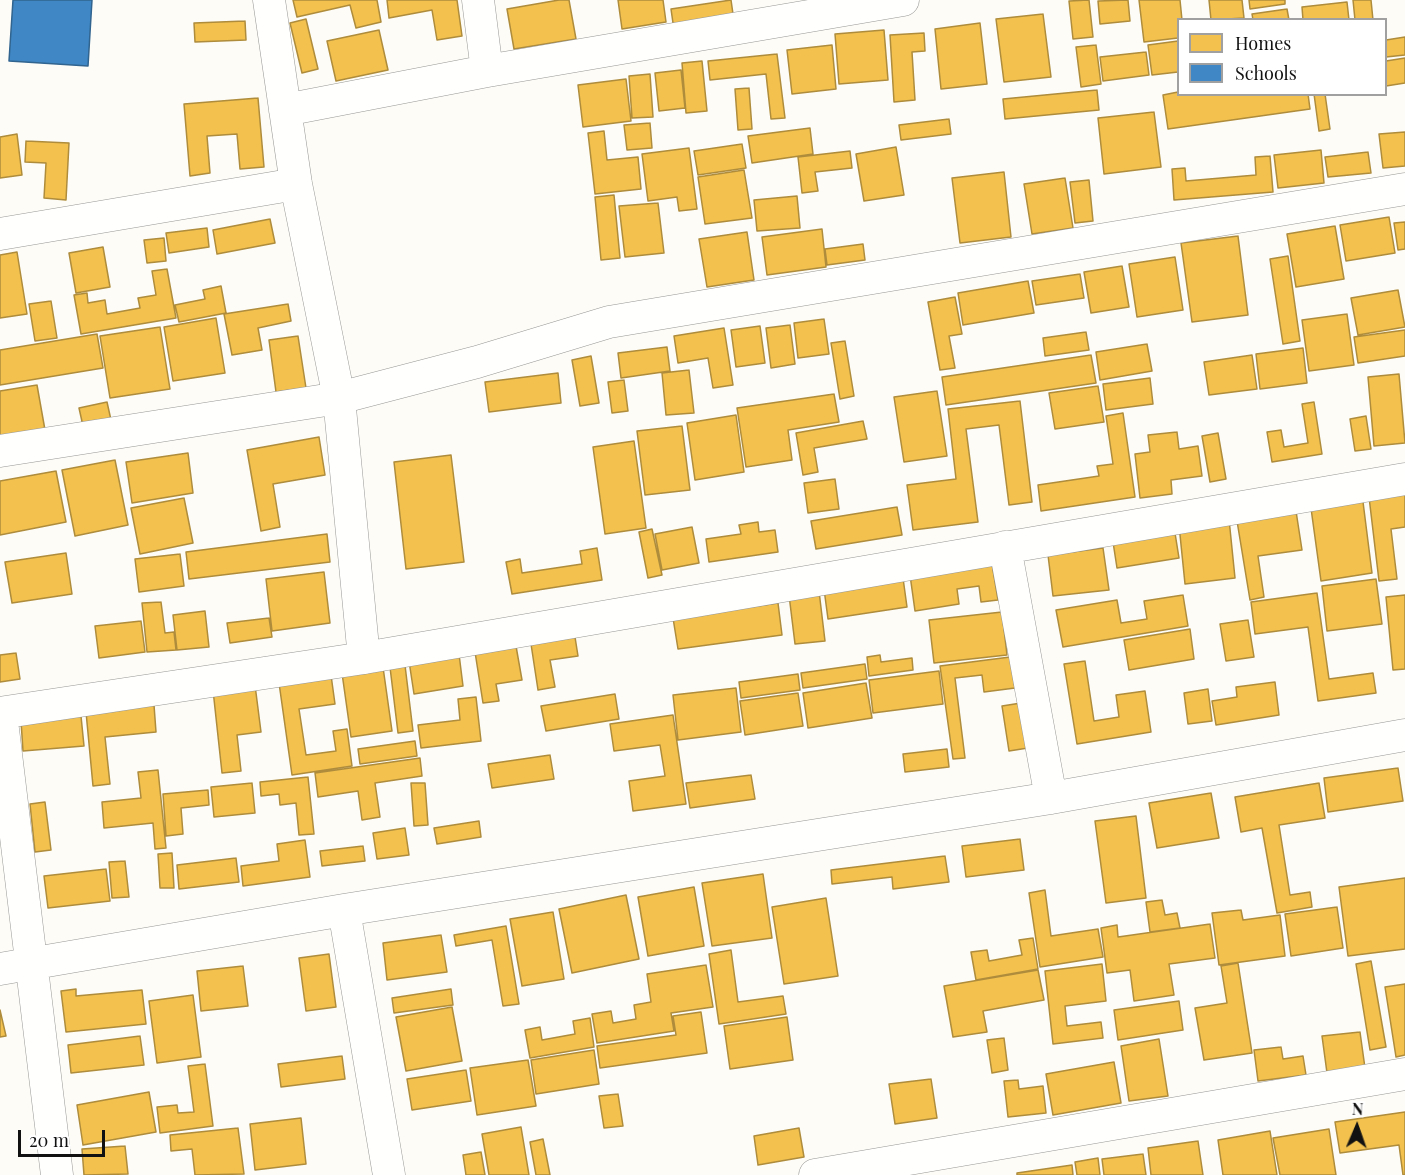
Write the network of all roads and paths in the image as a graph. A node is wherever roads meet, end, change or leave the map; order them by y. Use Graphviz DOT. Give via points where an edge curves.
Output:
graph roads {
  1 [pos="269,0"];
  2 [pos="478,0"];
  3 [pos="903,0"];
  4 [pos="487,71"];
  5 [pos="285,110"];
  6 [pos="296,184"];
  7 [pos="1405,189"];
  8 [pos="0,234"];
  9 [pos="339,398"];
  10 [pos="0,451"];
  11 [pos="1405,479"];
  12 [pos="1005,547"];
  13 [pos="364,658"];
  14 [pos="0,713"];
  15 [pos="1405,735"];
  16 [pos="1051,798"];
  17 [pos="344,909"];
  18 [pos="31,964"];
  19 [pos="0,969"];
  20 [pos="1405,1074"];
  21 [pos="57,1175"];
  22 [pos="389,1175"];
  23 [pos="815,1175"];
  1 -- 5 [label="street"];
  2 -- 4 [label="street"];
  3 -- 4 [label="street"];
  4 -- 5 [label="street"];
  5 -- 6 [label="street"];
  6 -- 8 [label="street"];
  6 -- 9 [label="street"];
  7 -- 9 [label="street" via="609,322"];
  9 -- 10 [label="street"];
  9 -- 13 [label="street"];
  11 -- 12 [label="street"];
  12 -- 13 [label="street"];
  12 -- 16 [label="street"];
  13 -- 14 [label="street"];
  14 -- 18 [label="street"];
  15 -- 16 [label="street"];
  16 -- 17 [label="street"];
  17 -- 18 [label="street"];
  17 -- 22 [label="street"];
  18 -- 19 [label="street"];
  18 -- 21 [label="street"];
  20 -- 23 [label="street"];
}
